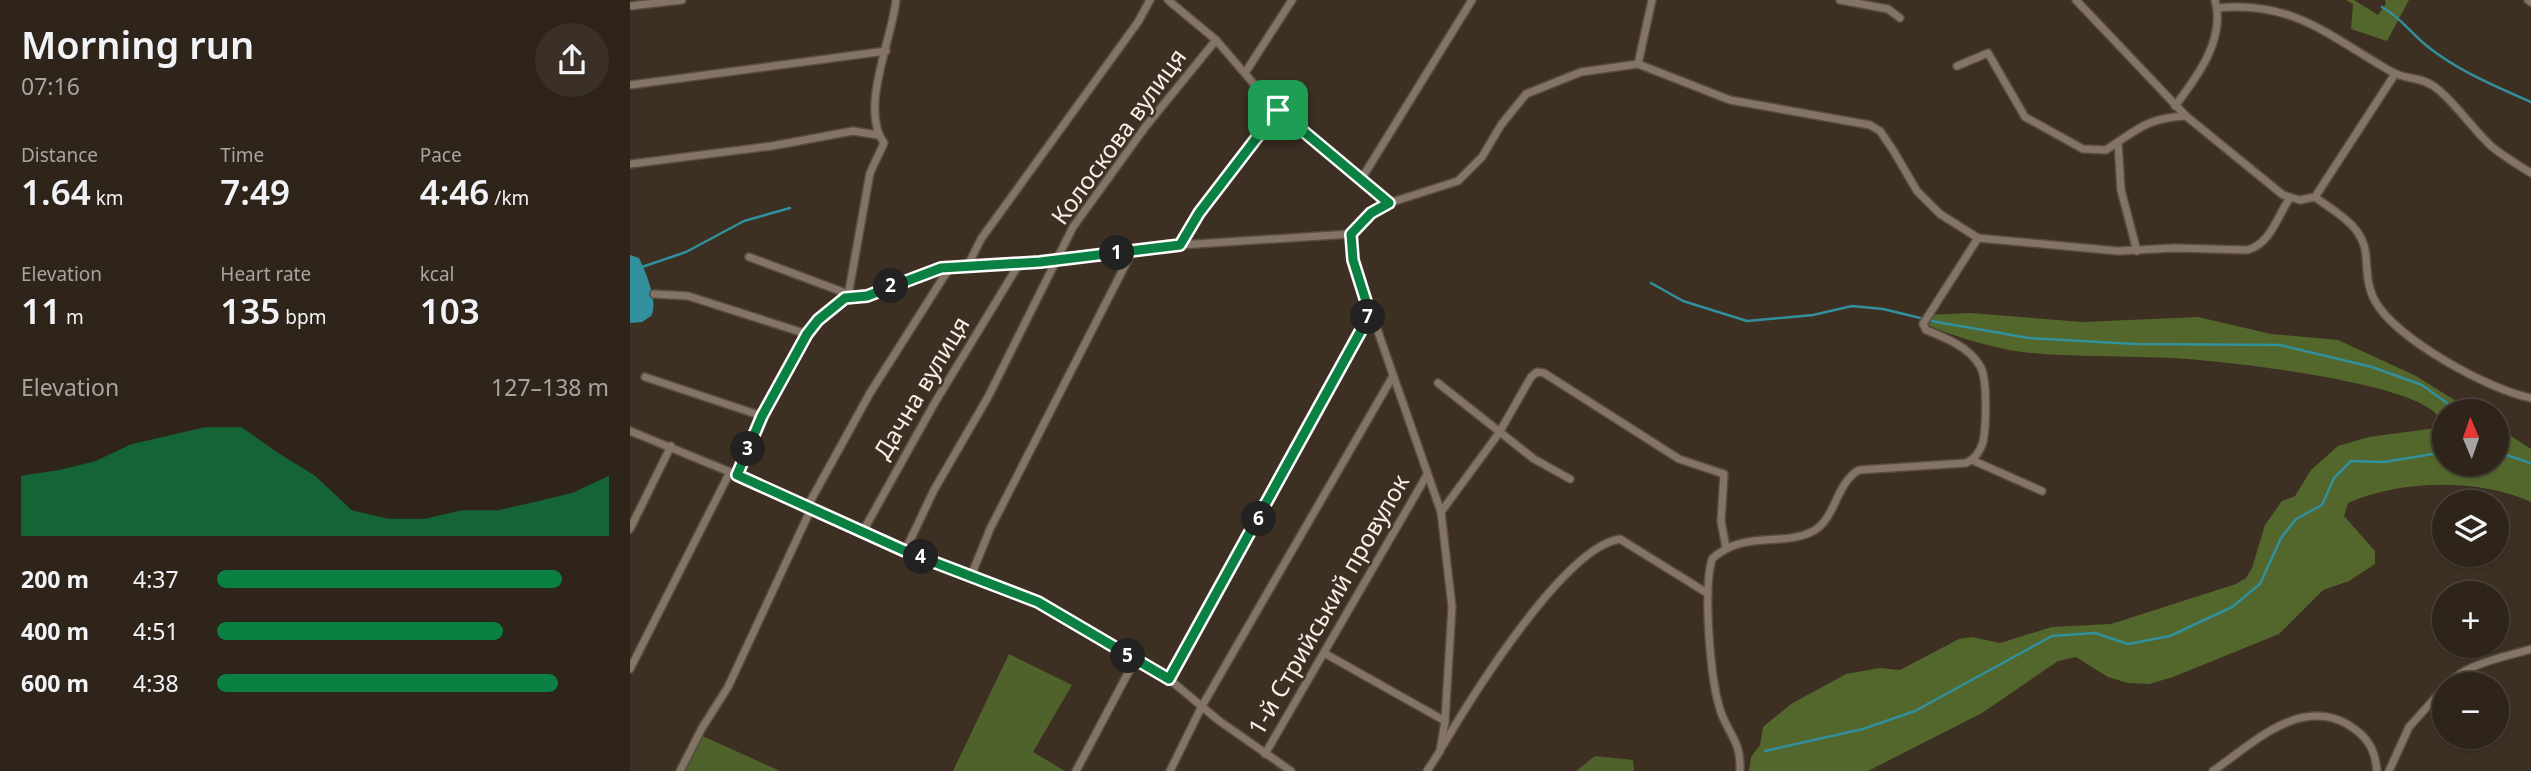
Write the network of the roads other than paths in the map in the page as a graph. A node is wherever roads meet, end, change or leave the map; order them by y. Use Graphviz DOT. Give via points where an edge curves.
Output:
graph roads {
  1 [pos="682,0"];
  2 [pos="896,0"];
  3 [pos="1150,0"];
  4 [pos="1168,0"];
  5 [pos="1185,0"];
  6 [pos="1292,0"];
  7 [pos="1472,0"];
  8 [pos="1652,0"];
  9 [pos="1840,0"];
  10 [pos="2076,0"];
  11 [pos="2216,4"];
  12 [pos="630,6"];
  13 [pos="1180,7"];
  14 [pos="1900,18"];
  15 [pos="1216,40"];
  16 [pos="886,51"];
  17 [pos="1638,64"];
  18 [pos="1957,66"];
  19 [pos="1245,73"];
  20 [pos="2395,74"];
  21 [pos="630,85"];
  22 [pos="2175,106"];
  23 [pos="1278,110"];
  24 [pos="2186,116"];
  25 [pos="878,135"];
  26 [pos="2118,142"];
  27 [pos="630,164"];
  28 [pos="2531,173"];
  29 [pos="1362,178"];
  30 [pos="2315,197"];
  31 [pos="2290,198"];
  32 [pos="1389,203"];
  33 [pos="1351,234"];
  34 [pos="1978,238"];
  35 [pos="1180,245"];
  36 [pos="2137,251"];
  37 [pos="1132,252"];
  38 [pos="749,257"];
  39 [pos="1059,260"];
  40 [pos="1020,264"];
  41 [pos="968,265"];
  42 [pos="950,267"];
  43 [pos="654,294"];
  44 [pos="848,296"];
  45 [pos="1370,314"];
  46 [pos="807,334"];
  47 [pos="1393,376"];
  48 [pos="645,377"];
  49 [pos="1438,383"];
  50 [pos="2531,398"];
  51 [pos="762,416"];
  52 [pos="630,431"];
  53 [pos="1499,433"];
  54 [pos="671,446"];
  55 [pos="1972,460"];
  56 [pos="734,474"];
  57 [pos="1427,475"];
  58 [pos="1570,479"];
  59 [pos="2042,491"];
  60 [pos="808,510"];
  61 [pos="1441,512"];
  62 [pos="630,529"];
  63 [pos="862,533"];
  64 [pos="1726,548"];
  65 [pos="905,551"];
  66 [pos="971,576"];
  67 [pos="1707,593"];
  68 [pos="2531,649"];
  69 [pos="1324,653"];
  70 [pos="1135,660"];
  71 [pos="630,669"];
  72 [pos="2463,672"];
  73 [pos="1169,679"];
  74 [pos="2432,702"];
  75 [pos="1202,706"];
  76 [pos="1445,721"];
  77 [pos="1440,751"];
  78 [pos="1265,754"];
  79 [pos="2225,763"];
  80 [pos="680,771"];
  81 [pos="1076,771"];
  82 [pos="1170,771"];
  83 [pos="1291,771"];
  84 [pos="1427,771"];
  85 [pos="1740,771"];
  86 [pos="2213,771"];
  87 [pos="2230,771"];
  88 [pos="2377,771"];
  89 [pos="2389,771"];
  1 -- 12 [label="street"];
  2 -- 16 [label="street"];
  3 -- 41 [label="street" via="981,239"];
  4 -- 13 [label="street"];
  5 -- 13 [label="street"];
  6 -- 19 [label="street"];
  7 -- 29 [label="street"];
  8 -- 17 [label="street"];
  9 -- 14 [label="street" via="1888,9"];
  10 -- 22 [label="street"];
  11 -- 20 [label="street" via="2279,9 2354,47"];
  11 -- 22 [label="street" via="2208,56"];
  13 -- 15 [label="street"];
  15 -- 19 [label="street"];
  15 -- 39 [label="street, Колоскова вулиця" via="1107,179 1073,227"];
  16 -- 21 [label="street"];
  16 -- 25 [label="street" via="875,98"];
  17 -- 32 [label="street" via="1581,72 1526,94 1482,157 1458,181"];
  17 -- 34 [label="street" via="1730,100 1870,125 1886,141 1917,191 1940,214"];
  18 -- 26 [label="street" via="1988,53 2025,117 2083,149 2106,150"];
  19 -- 23 [label="street"];
  20 -- 28 [label="street" via="2412,76 2440,91 2492,147"];
  20 -- 30 [label="street"];
  22 -- 24 [label="street"];
  23 -- 29 [label="street"];
  23 -- 35 [label="street"];
  24 -- 26 [label="street" via="2160,118 2130,131"];
  24 -- 31 [label="street"];
  25 -- 27 [label="street" via="853,131"];
  25 -- 44 [label="street" via="884,143 870,173"];
  26 -- 36 [label="street" via="2121,190"];
  29 -- 32 [label="street"];
  30 -- 31 [label="street"];
  30 -- 50 [label="street" via="2349,220 2359,235 2374,300 2390,322 2479,379 2504,392"];
  31 -- 36 [label="street" via="2258,247"];
  32 -- 33 [label="street" via="1371,213"];
  33 -- 35 [label="street"];
  33 -- 45 [label="street" via="1353,260"];
  34 -- 36 [label="street"];
  34 -- 55 [label="street" via="1923,324 1926,330 1962,347 1982,368 1983,442"];
  35 -- 37 [label="street"];
  37 -- 39 [label="street"];
  37 -- 66 [label="street" via="990,529"];
  38 -- 44 [label="street"];
  39 -- 40 [label="street"];
  39 -- 65 [label="street, Колоскова вулиця"];
  40 -- 41 [label="street"];
  40 -- 63 [label="street, Дачна вулиця"];
  41 -- 42 [label="street"];
  42 -- 44 [label="street" via="915,275 863,297"];
  42 -- 60 [label="street" via="870,393"];
  43 -- 46 [label="street" via="688,296"];
  44 -- 46 [label="street"];
  45 -- 47 [label="street"];
  45 -- 73 [label="street"];
  46 -- 51 [label="street"];
  47 -- 57 [label="street"];
  47 -- 75 [label="street"];
  48 -- 51 [label="street"];
  49 -- 53 [label="street"];
  51 -- 56 [label="street"];
  52 -- 54 [label="street"];
  53 -- 58 [label="street"];
  53 -- 61 [label="street"];
  53 -- 64 [label="street" via="1531,377 1544,373 1679,459 1724,474 1721,522"];
  54 -- 56 [label="street"];
  54 -- 62 [label="street"];
  55 -- 59 [label="street"];
  55 -- 64 [label="street" via="1859,470 1847,480 1815,530"];
  56 -- 60 [label="street"];
  56 -- 71 [label="street"];
  57 -- 61 [label="street"];
  57 -- 69 [label="street, 1-й Стрийський провулок"];
  60 -- 63 [label="street"];
  60 -- 80 [label="street" via="728,687"];
  61 -- 76 [label="street" via="1451,607"];
  63 -- 65 [label="street"];
  64 -- 67 [label="street" via="1712,559"];
  65 -- 66 [label="street"];
  66 -- 70 [label="street" via="1038,602"];
  67 -- 77 [label="street" via="1620,539 1597,546 1510,643"];
  67 -- 85 [label="street" via="1714,678 1722,716 1738,744"];
  68 -- 72 [label="street"];
  69 -- 76 [label="street"];
  69 -- 78 [label="street, 1-й Стрийський провулок"];
  70 -- 73 [label="street"];
  70 -- 81 [label="street"];
  73 -- 75 [label="street"];
  74 -- 89 [label="street" via="2409,727"];
  75 -- 78 [label="street"];
  75 -- 82 [label="street"];
  76 -- 77 [label="street"];
  77 -- 84 [label="street"];
  78 -- 83 [label="street"];
  79 -- 86 [label="street"];
  79 -- 87 [label="street"];
  79 -- 88 [label="street" via="2281,725 2301,717 2324,716 2340,720 2367,739"];
}
